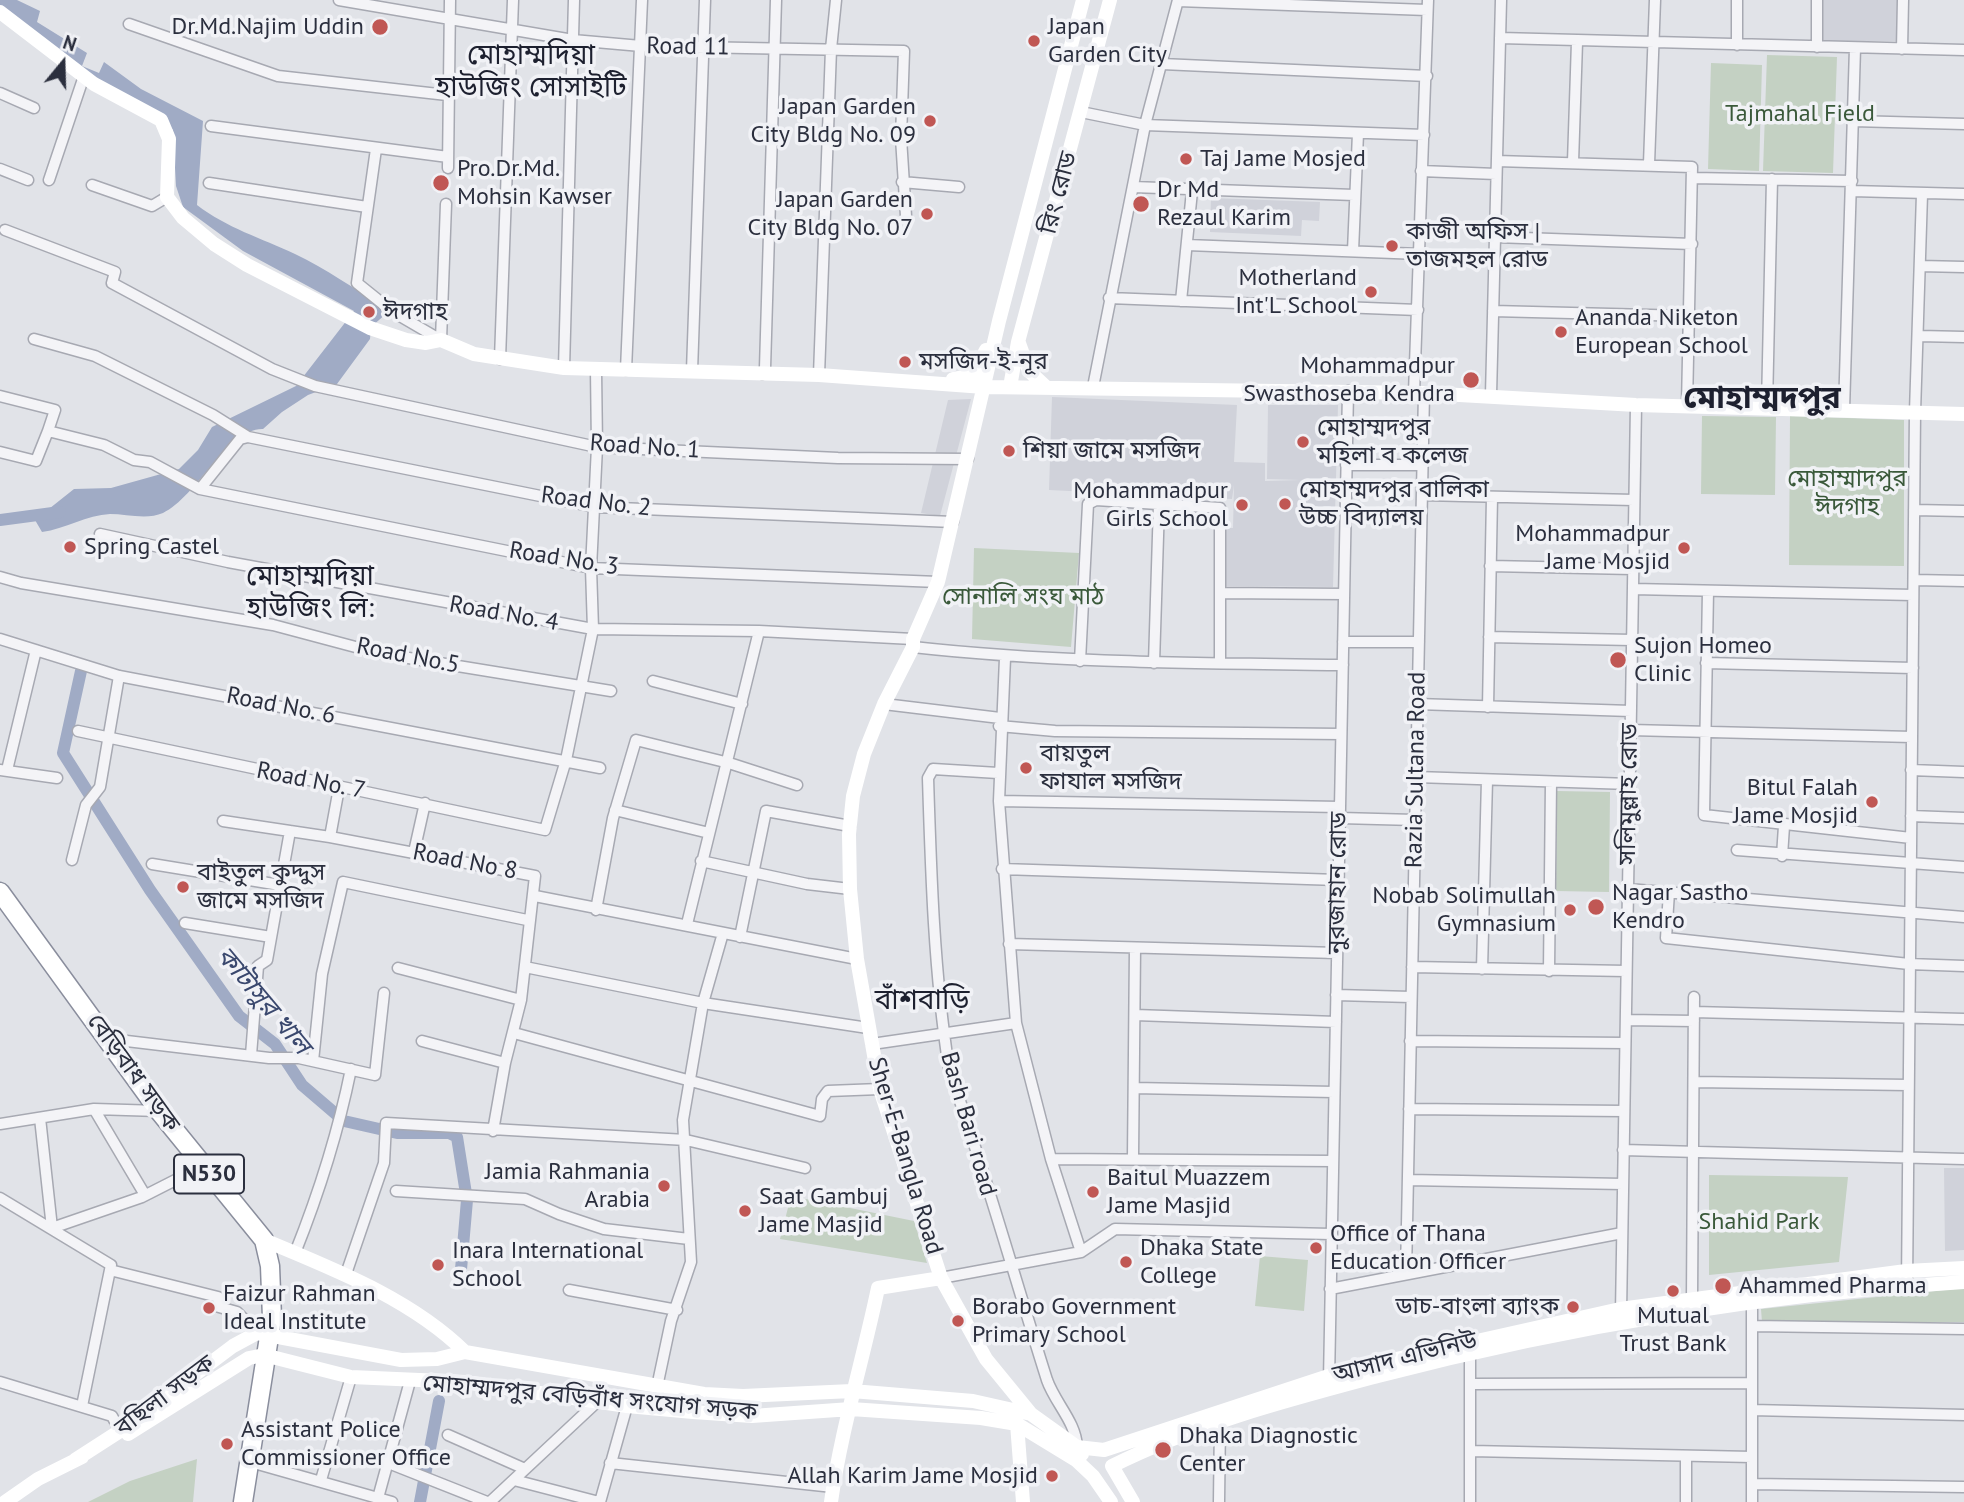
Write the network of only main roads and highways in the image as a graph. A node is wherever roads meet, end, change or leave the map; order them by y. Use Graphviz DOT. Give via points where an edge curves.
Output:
graph roads {
  1 [pos="1110,0"];
  2 [pos="1081,7"];
  3 [pos="0,12"];
  4 [pos="1105,21"];
  5 [pos="1032,196"];
  6 [pos="1055,202"];
  7 [pos="998,330"];
  8 [pos="1018,342"];
  9 [pos="913,383"];
  10 [pos="1045,386"];
  11 [pos="984,387"];
  12 [pos="1010,387"];
  13 [pos="1964,414"];
  14 [pos="0,892"];
  15 [pos="264,1240"];
  16 [pos="1964,1268"];
  17 [pos="941,1278"];
  18 [pos="1906,1278"];
  19 [pos="1964,1282"];
  20 [pos="1621,1315"];
  21 [pos="263,1334"];
  22 [pos="465,1352"];
  23 [pos="264,1355"];
  24 [pos="1329,1382"];
  25 [pos="637,1384"];
  26 [pos="852,1391"];
  27 [pos="632,1407"];
  28 [pos="851,1409"];
  29 [pos="1031,1414"];
  30 [pos="1017,1424"];
  31 [pos="1104,1450"];
  32 [pos="1079,1452"];
  33 [pos="75,1460"];
  34 [pos="1115,1465"];
  35 [pos="1093,1476"];
  36 [pos="5,1502"];
  37 [pos="243,1502"];
  38 [pos="831,1502"];
  39 [pos="1023,1502"];
  40 [pos="1111,1502"];
  41 [pos="1133,1502"];
  1 -- 4 [label="main road, রিং রোড"];
  2 -- 4 [label="main road"];
  2 -- 5 [label="main road, রিং রোড"];
  3 -- 9 [label="main road" via="84,76 161,120 169,139 167,197 183,218 247,265 377,330 426,344 441,340 474,354 564,368 819,375"];
  4 -- 6 [label="main road, রিং রোড"];
  5 -- 6 [label="main road"];
  5 -- 7 [label="main road, রিং রোড"];
  6 -- 8 [label="main road, রিং রোড"];
  7 -- 9 [label="main road" via="973,375"];
  7 -- 11 [label="main road, রিং রোড"];
  8 -- 10 [label="main road" via="1029,371"];
  8 -- 12 [label="main road, রিং রোড"];
  9 -- 11 [label="main road"];
  10 -- 12 [label="main road"];
  10 -- 13 [label="main road" via="1491,395 1636,405"];
  11 -- 12 [label="main road"];
  11 -- 17 [label="main road, Sher-E-Bangla Road" via="939,582 884,704 856,780 850,826 857,959 880,1089"];
  14 -- 15 [label="highway, বেড়িবাধ সড়ক / N530" via="159,1111"];
  15 -- 21 [label="highway" via="273,1294"];
  15 -- 22 [label="main road" via="346,1274 442,1330"];
  16 -- 18 [label="main road, আসাদ এভিনিউ"];
  17 -- 26 [label="main road" via="878,1289"];
  17 -- 29 [label="main road, Sher-E-Bangla Road" via="986,1359"];
  18 -- 19 [label="main road, আসাদ এভিনিউ"];
  18 -- 20 [label="main road, আসাদ এভিনিউ" via="1752,1304"];
  18 -- 20 [label="main road, আসাদ এভিনিউ" via="1692,1299"];
  20 -- 24 [label="main road, আসাদ এভিনিউ"];
  21 -- 22 [label="main road, মোহাম্মদপুর বেড়িবাঁধ সংযোগ সড়ক" via="401,1360"];
  21 -- 23 [label="highway"];
  21 -- 33 [label="main road, বছিলা সড়ক" via="233,1346"];
  22 -- 25 [label="main road, মোহাম্মদপুর বেড়িবাঁধ সংযোগ সড়ক"];
  23 -- 27 [label="main road, মোহাম্মদপুর বেড়িবাঁধ সংযোগ সড়ক" via="351,1377 504,1386"];
  23 -- 33 [label="main road, বছিলা সড়ক" via="250,1358 125,1436"];
  23 -- 37 [label="highway"];
  24 -- 31 [label="main road, আসাদ এভিনিউ"];
  24 -- 34 [label="main road, আসাদ এভিনিউ" via="1220,1420"];
  25 -- 26 [label="main road, মোহাম্মদপুর বেড়িবাঁধ সংযোগ সড়ক" via="743,1396"];
  25 -- 27 [label="main road"];
  26 -- 28 [label="main road"];
  26 -- 29 [label="main road, মোহাম্মদপুর বেড়িবাঁধ সংযোগ সড়ক" via="973,1401"];
  27 -- 28 [label="main road, মোহাম্মদপুর বেড়িবাঁধ সংযোগ সড়ক" via="752,1416"];
  28 -- 30 [label="main road, মোহাম্মদপুর বেড়িবাঁধ সংযোগ সড়ক"];
  28 -- 38 [label="main road"];
  29 -- 32 [label="main road, মোহাম্মদপুর বেড়িবাঁধ সংযোগ সড়ক"];
  30 -- 32 [label="main road, মোহাম্মদপুর বেড়িবাঁধ সংযোগ সড়ক"];
  30 -- 39 [label="main road"];
  31 -- 32 [label="main road, আসাদ এভিনিউ"];
  31 -- 34 [label="main road"];
  32 -- 35 [label="main road"];
  33 -- 36 [label="main road, বছিলা সড়ক"];
  34 -- 35 [label="main road, আসাদ এভিনিউ"];
  34 -- 41 [label="main road"];
  35 -- 40 [label="main road"];
}
